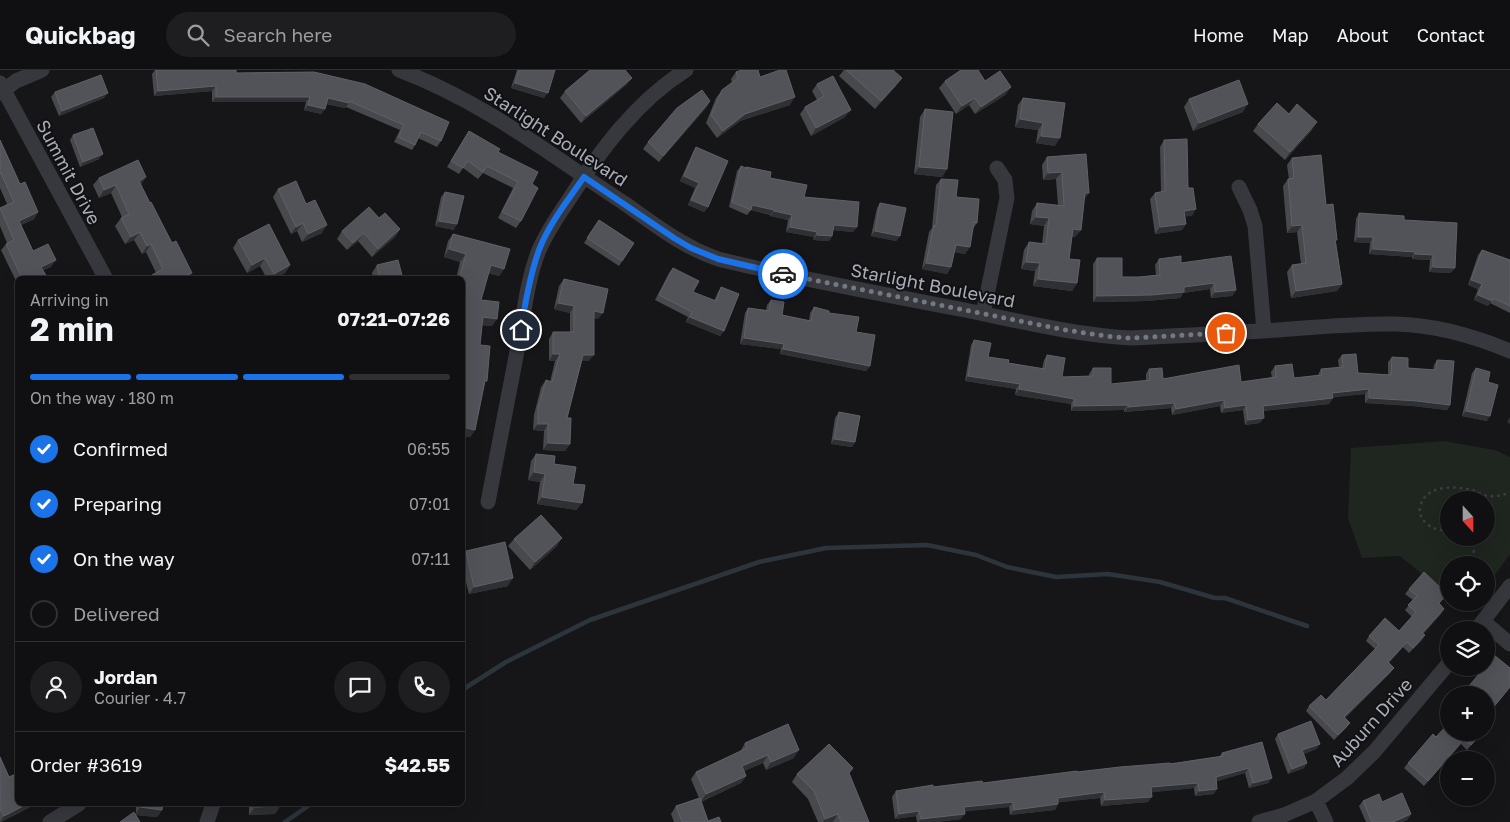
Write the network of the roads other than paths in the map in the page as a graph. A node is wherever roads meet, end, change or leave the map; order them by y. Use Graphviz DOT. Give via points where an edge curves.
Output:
graph roads {
  1 [pos="42,70"];
  2 [pos="399,70"];
  3 [pos="686,70"];
  4 [pos="1,89"];
  5 [pos="997,168"];
  6 [pos="584,177"];
  7 [pos="1239,187"];
  8 [pos="104,276"];
  9 [pos="983,314"];
  10 [pos="1264,331"];
  11 [pos="1510,351"];
  12 [pos="488,502"];
  13 [pos="1510,586"];
  14 [pos="1484,621"];
  15 [pos="1495,635"];
  16 [pos="1510,644"];
  17 [pos="1440,673"];
  18 [pos="1316,801"];
  19 [pos="76,806"];
  20 [pos="212,806"];
  21 [pos="50,822"];
  22 [pos="207,822"];
  23 [pos="1259,822"];
  24 [pos="1326,822"];
  1 -- 4 [label="street"];
  2 -- 6 [label="street, Starlight Boulevard" via="458,95 488,112"];
  3 -- 6 [label="street" via="646,101"];
  4 -- 8 [label="street, Summit Drive"];
  5 -- 9 [label="street" via="1005,180 1007,198"];
  6 -- 9 [label="street, Starlight Boulevard" via="674,238 711,257"];
  6 -- 12 [label="street" via="551,227 533,270"];
  7 -- 10 [label="street" via="1255,226"];
  9 -- 10 [label="street, Starlight Boulevard" via="1113,337"];
  10 -- 11 [label="street, Starlight Boulevard" via="1407,325 1471,336"];
  13 -- 14 [label="street"];
  15 -- 16 [label="street"];
  17 -- 18 [label="street, Auburn Drive" via="1374,752"];
  18 -- 23 [label="street, Auburn Drive" via="1284,816"];
  18 -- 24 [label="street"];
  19 -- 21 [label="street"];
  20 -- 22 [label="street"];
}
